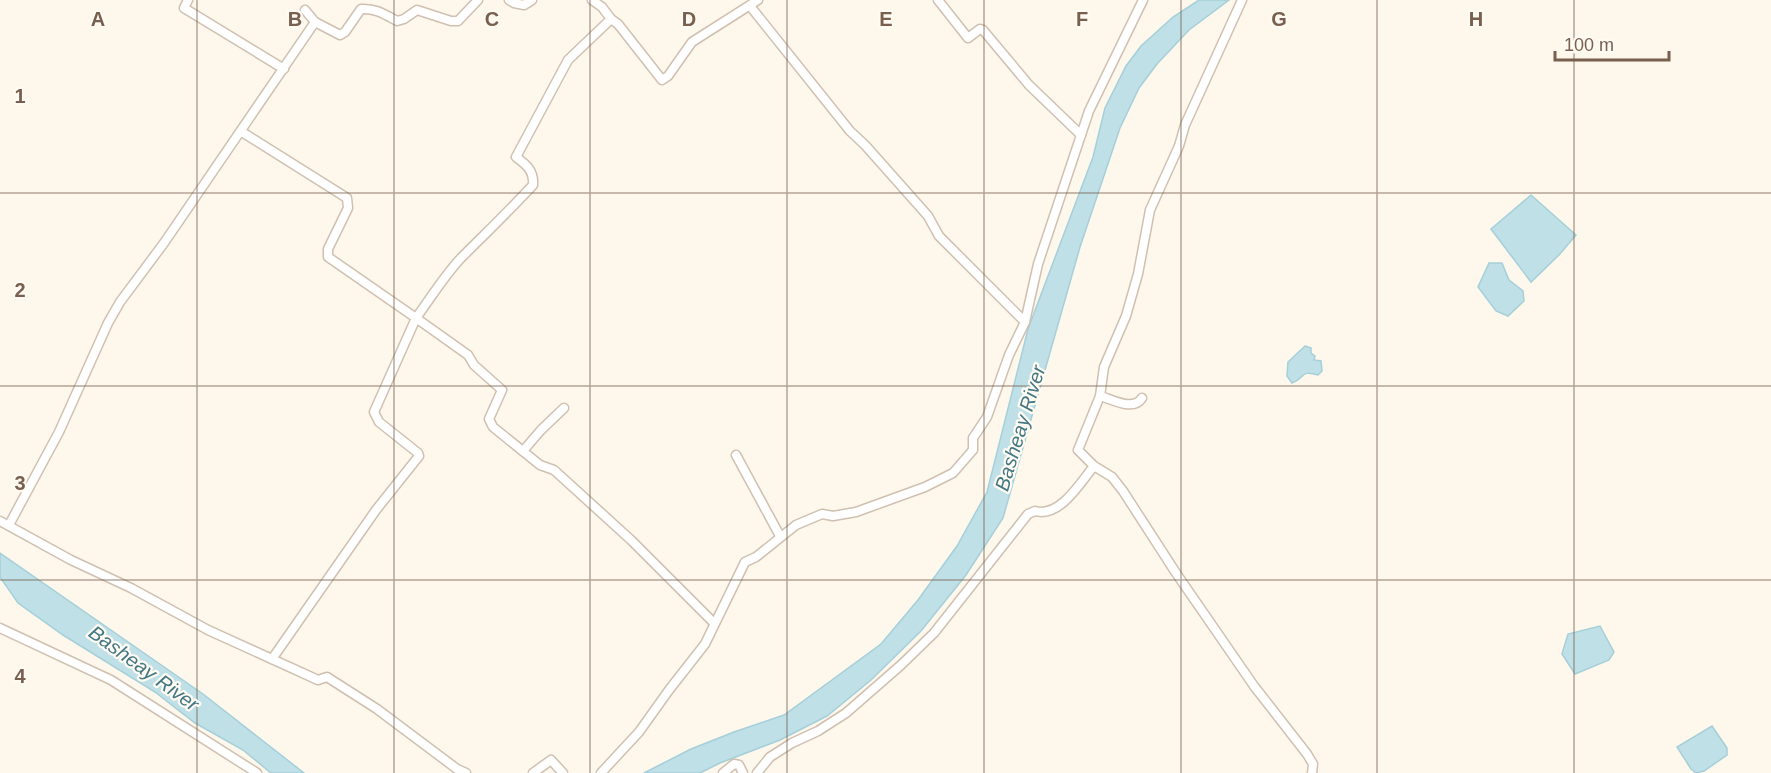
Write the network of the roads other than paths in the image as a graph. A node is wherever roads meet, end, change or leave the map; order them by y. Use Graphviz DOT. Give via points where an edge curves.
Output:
graph roads {
  1 [pos="188,0"];
  2 [pos="478,0"];
  3 [pos="509,0"];
  4 [pos="532,0"];
  5 [pos="592,0"];
  6 [pos="758,0"];
  7 [pos="938,0"];
  8 [pos="1143,0"];
  9 [pos="1242,0"];
  10 [pos="750,6"];
  11 [pos="305,10"];
  12 [pos="611,20"];
  13 [pos="315,22"];
  14 [pos="284,69"];
  15 [pos="242,132"];
  16 [pos="1081,135"];
  17 [pos="416,318"];
  18 [pos="1025,322"];
  19 [pos="1100,396"];
  20 [pos="1142,398"];
  21 [pos="564,408"];
  22 [pos="523,451"];
  23 [pos="736,455"];
  24 [pos="1094,466"];
  25 [pos="0,521"];
  26 [pos="9,525"];
  27 [pos="780,536"];
  28 [pos="714,623"];
  29 [pos="0,628"];
  30 [pos="272,659"];
  31 [pos="257,773"];
  32 [pos="466,773"];
  33 [pos="533,773"];
  34 [pos="563,773"];
  35 [pos="601,773"];
  36 [pos="723,773"];
  37 [pos="743,773"];
  38 [pos="757,773"];
  39 [pos="1312,773"];
  1 -- 14 [label="street" via="184,8"];
  2 -- 13 [label="street" via="458,21 417,10 397,21 376,9 361,9 339,35"];
  3 -- 4 [label="street" via="524,5"];
  5 -- 12 [label="street"];
  6 -- 10 [label="street"];
  7 -- 16 [label="street" via="968,38 983,30 1029,85"];
  8 -- 16 [label="street"];
  9 -- 19 [label="street" via="1150,210 1138,274 1126,316 1104,367"];
  10 -- 12 [label="street" via="692,42 662,80"];
  10 -- 18 [label="street" via="850,131 928,216 939,236"];
  11 -- 13 [label="street"];
  12 -- 17 [label="street" via="568,60 516,157 534,175 533,185 460,259"];
  13 -- 14 [label="street"];
  14 -- 15 [label="street"];
  15 -- 17 [label="street" via="347,198 348,208 328,249 328,257"];
  15 -- 26 [label="street" via="108,322 58,432"];
  16 -- 18 [label="street" via="1038,264"];
  17 -- 22 [label="street" via="468,355 502,390 490,423"];
  17 -- 30 [label="street" via="374,412 379,422 419,456 376,510"];
  18 -- 27 [label="street" via="987,417 973,438 973,450 953,473 856,512 822,514"];
  19 -- 20 [label="street" via="1131,405"];
  19 -- 24 [label="street" via="1078,450"];
  21 -- 22 [label="street"];
  22 -- 28 [label="street" via="540,465 554,470"];
  23 -- 27 [label="street"];
  24 -- 38 [label="street" via="1063,503 1049,512 1028,514 934,633 901,665 846,713 778,752"];
  24 -- 39 [label="street" via="1112,477 1148,526 1254,686 1307,754 1313,764"];
  25 -- 26 [label="street"];
  26 -- 30 [label="street" via="208,630"];
  27 -- 28 [label="street" via="745,562"];
  28 -- 35 [label="street" via="705,644 639,732"];
  29 -- 31 [label="street" via="111,680"];
  30 -- 32 [label="street" via="318,680 327,676"];
  33 -- 34 [label="street" via="551,760"];
  36 -- 37 [label="street" via="734,764"];
}
